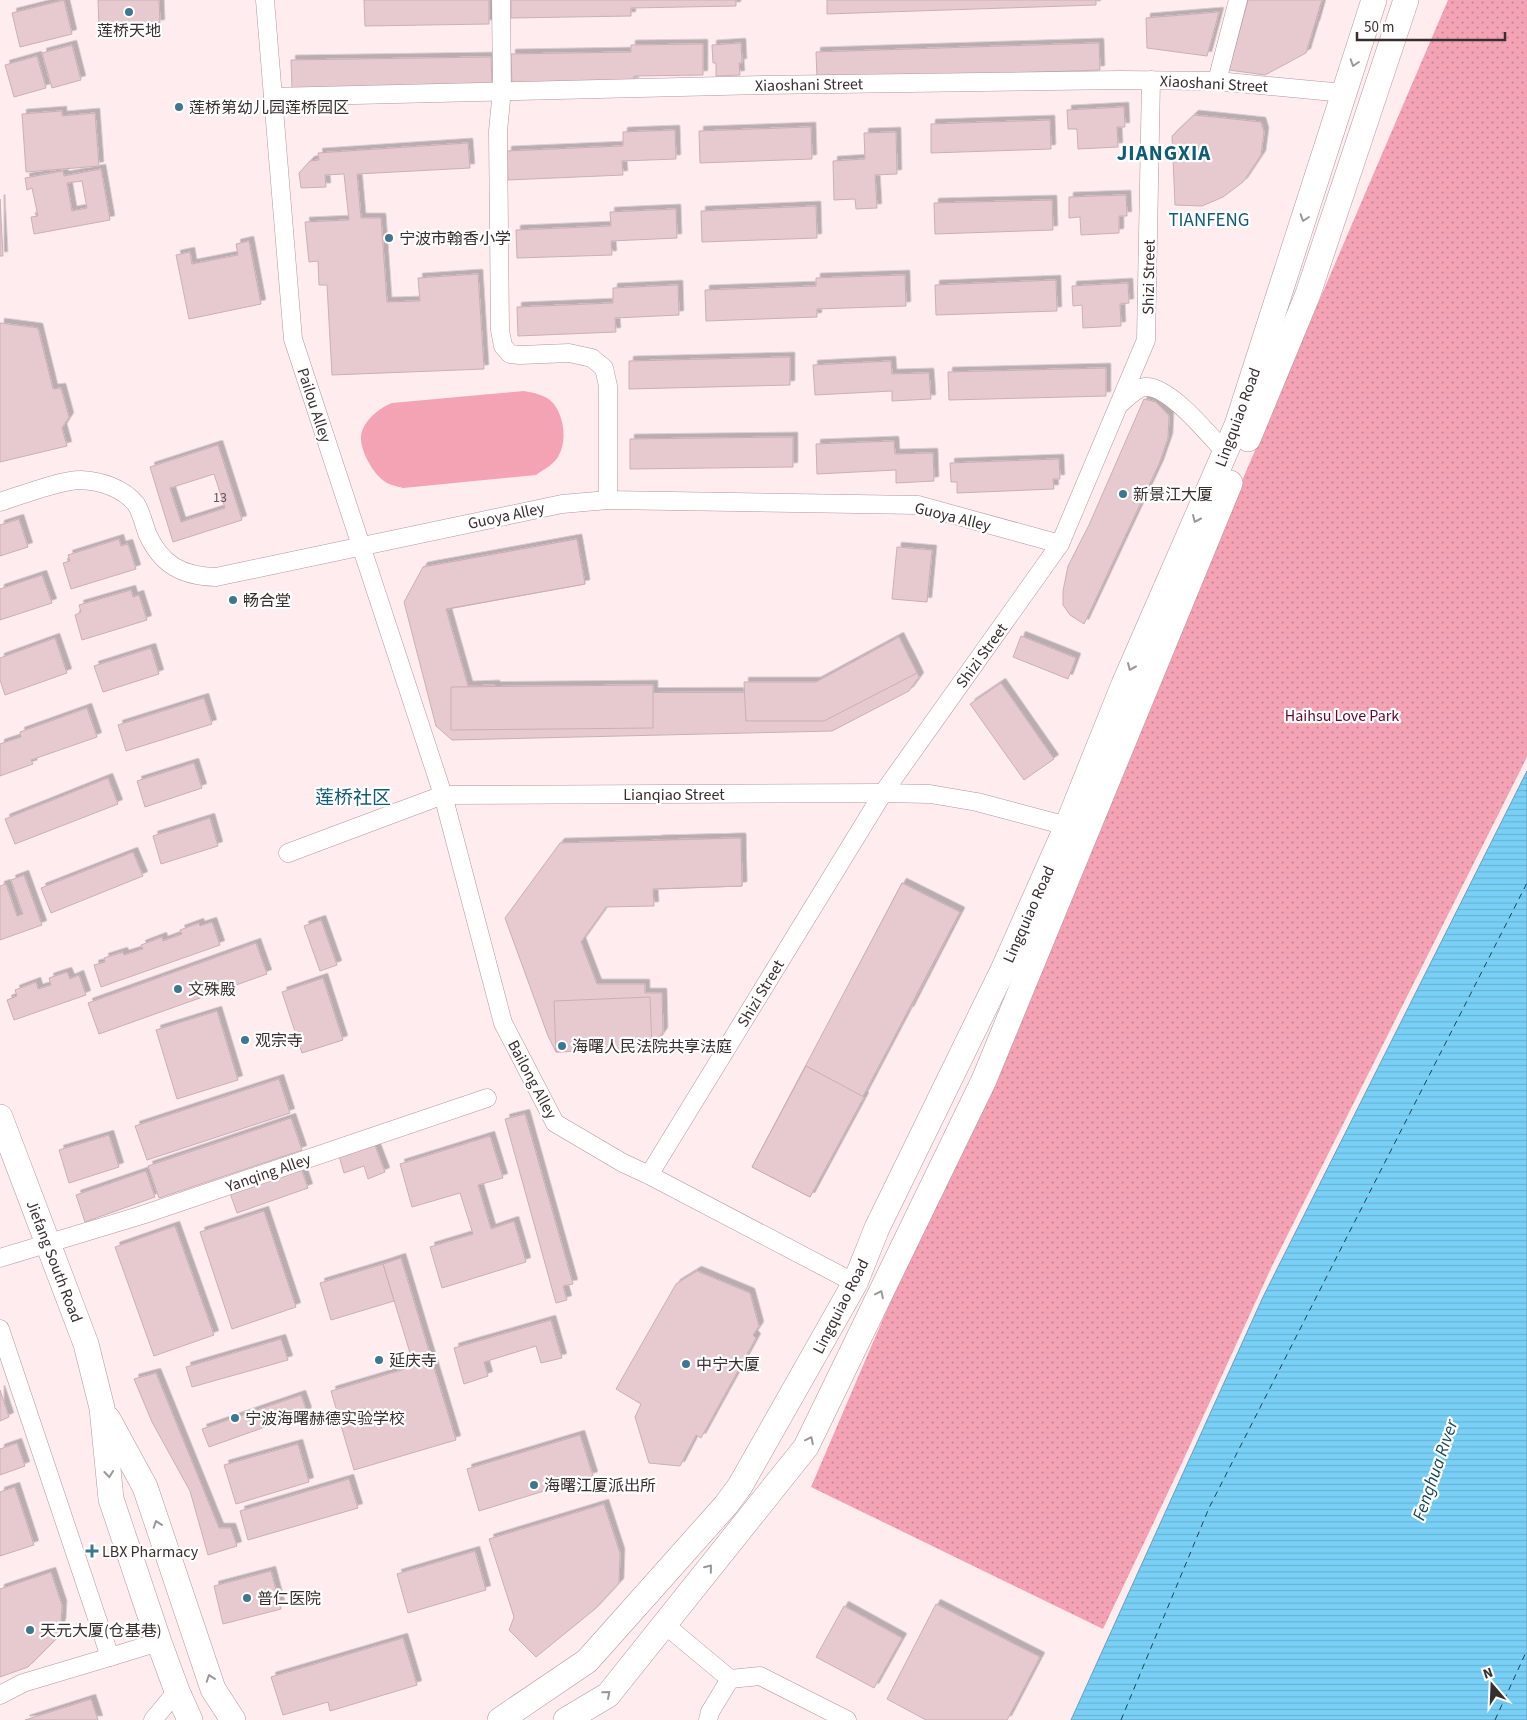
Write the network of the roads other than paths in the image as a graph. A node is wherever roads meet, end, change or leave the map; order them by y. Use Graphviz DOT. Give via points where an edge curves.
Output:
graph roads {
  1 [pos="265,0"];
  2 [pos="501,0"];
  3 [pos="1238,0"];
  4 [pos="1374,0"];
  5 [pos="1406,0"];
  6 [pos="1151,80"];
  7 [pos="1216,81"];
  8 [pos="502,90"];
  9 [pos="1344,93"];
  10 [pos="273,96"];
  11 [pos="1119,404"];
  12 [pos="1225,452"];
  13 [pos="608,500"];
  14 [pos="0,502"];
  15 [pos="1060,544"];
  16 [pos="360,545"];
  17 [pos="882,793"];
  18 [pos="443,794"];
  19 [pos="1068,826"];
  20 [pos="288,852"];
  21 [pos="487,1098"];
  22 [pos="0,1117"];
  23 [pos="649,1175"];
  24 [pos="48,1243"];
  25 [pos="0,1258"];
  26 [pos="855,1284"];
  27 [pos="0,1329"];
  28 [pos="102,1408"];
  29 [pos="664,1624"];
  30 [pos="159,1642"];
  31 [pos="110,1657"];
  32 [pos="730,1679"];
  33 [pos="177,1691"];
  34 [pos="0,1695"];
  35 [pos="153,1720"];
  36 [pos="190,1720"];
  37 [pos="233,1720"];
  38 [pos="500,1720"];
  39 [pos="567,1720"];
  40 [pos="708,1720"];
  41 [pos="847,1720"];
  1 -- 10 [label="street, Pailou Alley"];
  2 -- 8 [label="street"];
  3 -- 7 [label="street"];
  4 -- 9 [label="main road, Lingquiao Road, one-way"];
  29 -- 5 [label="main road, Lingquiao Road, one-way" via="806,1447 984,1080 1308,294"];
  6 -- 7 [label="street, Xiaoshani Street"];
  6 -- 8 [label="street, Xiaoshani Street"];
  6 -- 11 [label="street, Shizi Street" via="1146,340"];
  7 -- 9 [label="street, Xiaoshani Street"];
  8 -- 10 [label="street, Xiaoshani Street"];
  8 -- 13 [label="street" via="498,132 500,330 503,346 510,354 569,353 585,356 604,368 608,386"];
  9 -- 12 [label="main road, Lingquiao Road, one-way" via="1237,425"];
  10 -- 16 [label="street, Pailou Alley" via="293,339"];
  11 -- 12 [label="street" via="1146,387 1159,390 1173,398"];
  11 -- 15 [label="street, Shizi Street"];
  12 -- 19 [label="main road, Lingquiao Road, one-way" via="1124,684"];
  13 -- 15 [label="street, Guoya Alley" via="918,505"];
  13 -- 16 [label="street, Guoya Alley" via="562,504"];
  14 -- 16 [label="street, Guoya Alley" via="81,480 110,484 136,505 160,555 174,568 201,576 243,572"];
  15 -- 17 [label="street, Shizi Street"];
  16 -- 18 [label="street, Pailou Alley"];
  17 -- 18 [label="street, Lianqiao Street"];
  17 -- 19 [label="street, Lianqiao Street" via="930,794 977,802"];
  17 -- 23 [label="street, Shizi Street"];
  18 -- 20 [label="street, Lianqiao Street"];
  18 -- 23 [label="street, Bailong Alley" via="503,1022 555,1124"];
  19 -- 26 [label="main road, Lingquiao Road" via="1003,970 877,1228"];
  21 -- 24 [label="street, Yanqing Alley" via="142,1215"];
  22 -- 24 [label="main road, Jiefang South Road"];
  23 -- 26 [label="street, Bailong Alley"];
  24 -- 25 [label="street, Yanqing Alley"];
  24 -- 28 [label="main road, Jiefang South Road" via="86,1344"];
  26 -- 38 [label="main road, Lingquiao Road" via="740,1486 726,1505 587,1661"];
  27 -- 31 [label="street"];
  28 -- 30 [label="main road, one-way" via="111,1499"];
  37 -- 28 [label="main road, one-way" via="213,1689 145,1487"];
  29 -- 32 [label="street"];
  39 -- 29 [label="main road, Lingquiao Road, one-way" via="608,1694"];
  30 -- 31 [label="street"];
  30 -- 33 [label="main road"];
  31 -- 34 [label="street" via="24,1683"];
  32 -- 40 [label="street"];
  32 -- 41 [label="street" via="760,1676"];
  33 -- 35 [label="street"];
  33 -- 36 [label="main road"];
}
